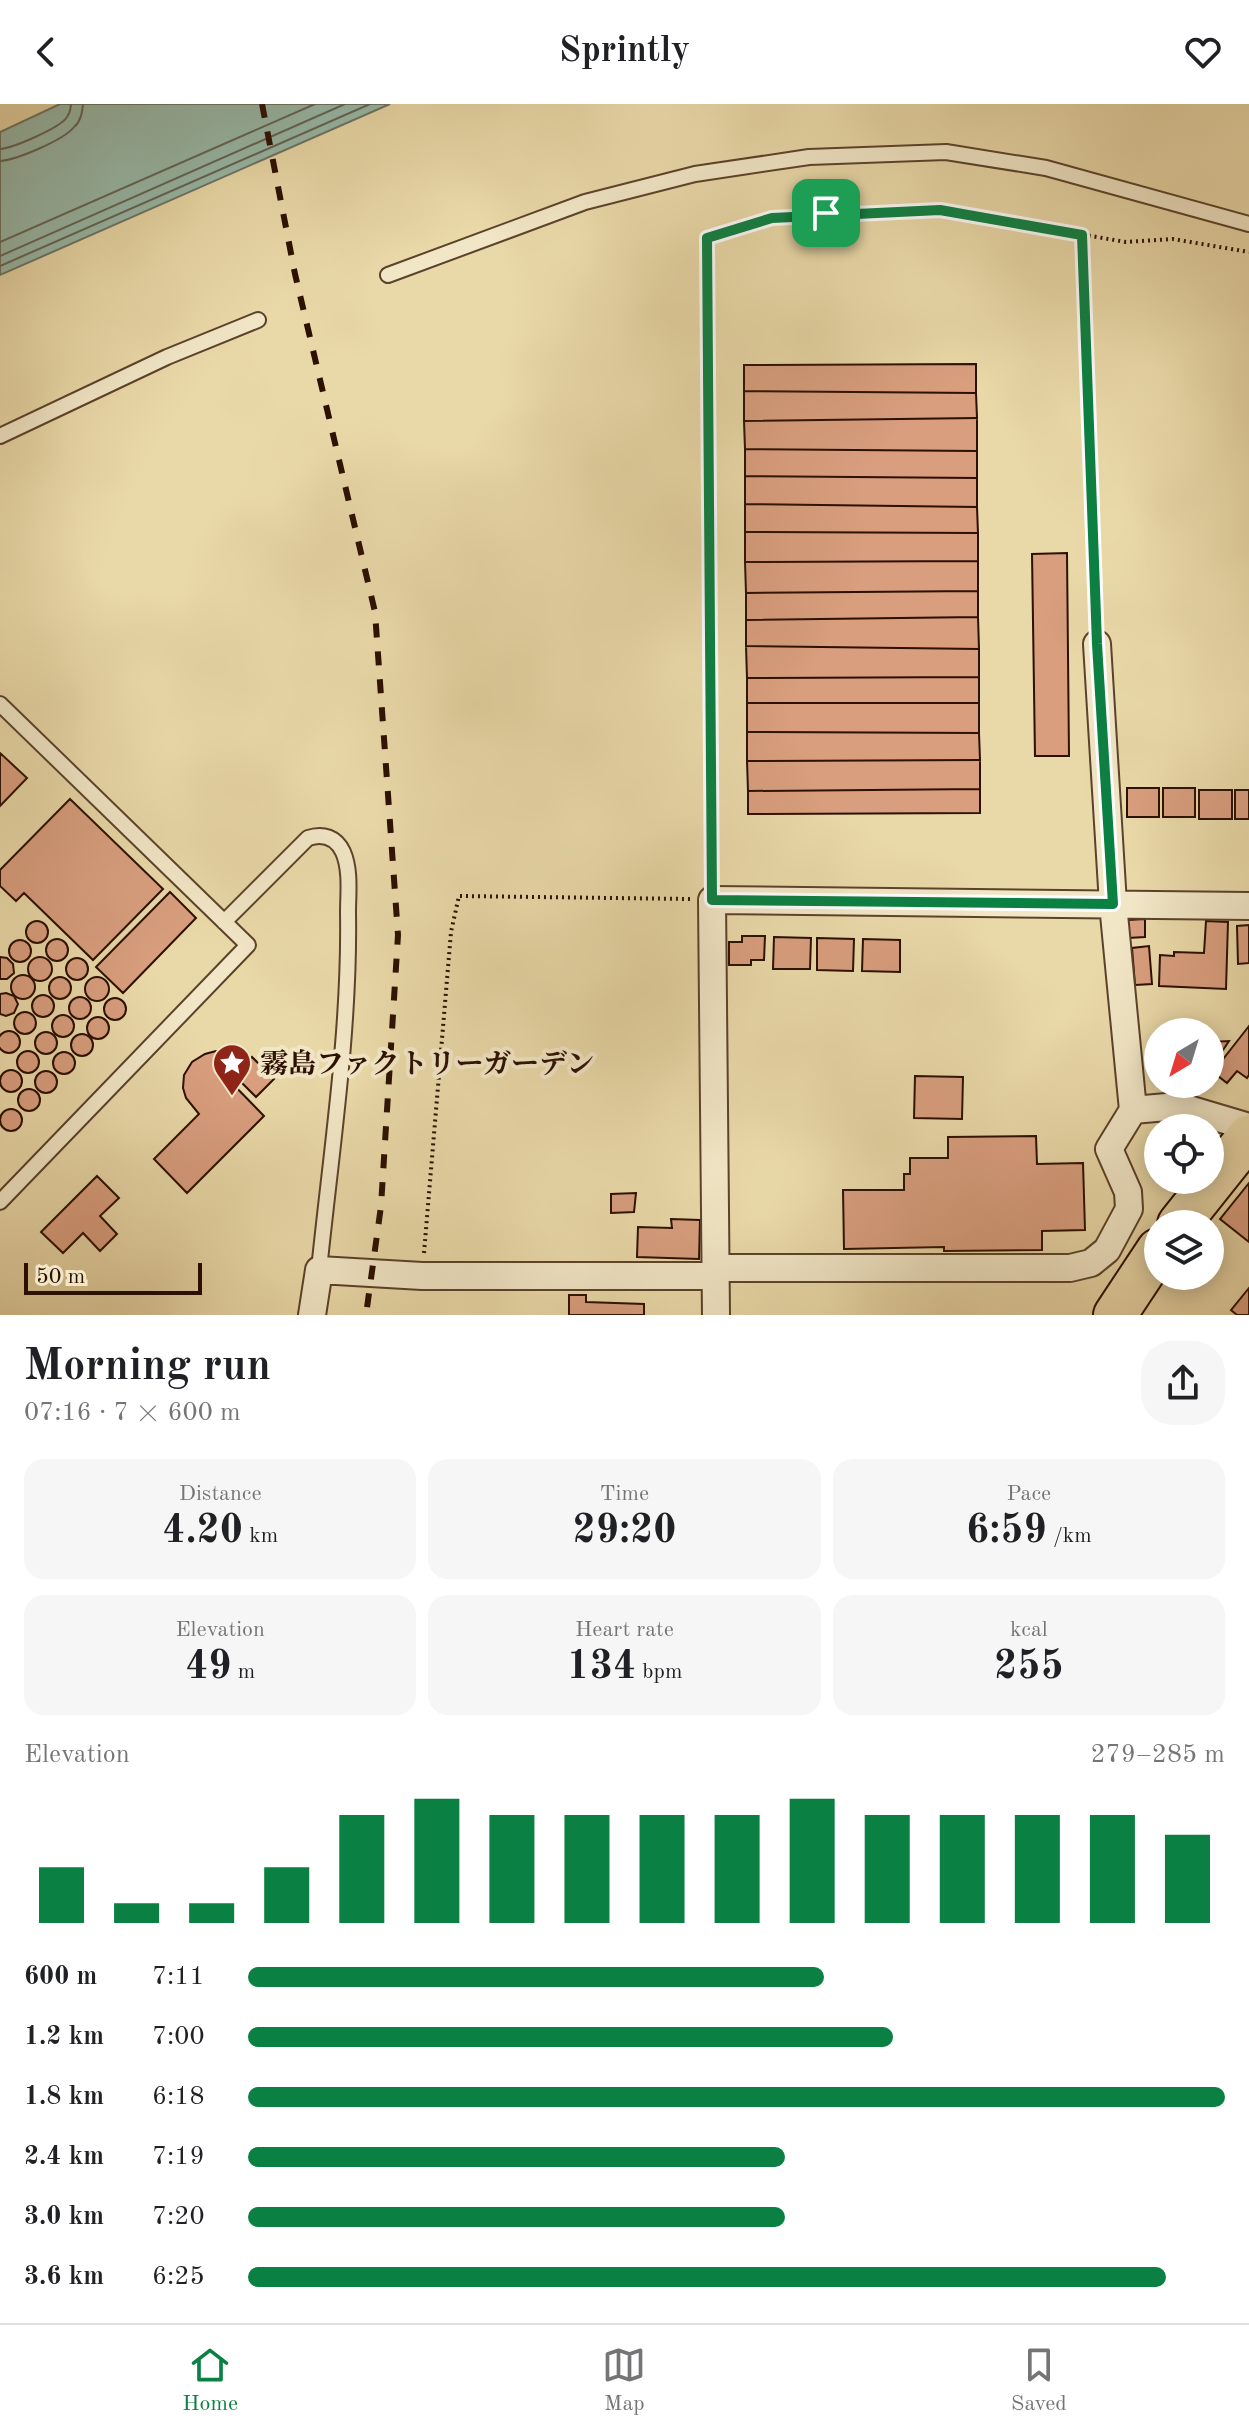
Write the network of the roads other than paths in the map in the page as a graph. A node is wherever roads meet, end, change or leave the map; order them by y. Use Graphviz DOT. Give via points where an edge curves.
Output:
graph roads {
  1 [pos="1249,224"];
  2 [pos="388,275"];
  3 [pos="258,320"];
  4 [pos="0,436"];
  5 [pos="1097,644"];
  6 [pos="0,704"];
  7 [pos="1113,904"];
  8 [pos="1249,906"];
  9 [pos="224,922"];
  10 [pos="1133,1110"];
  11 [pos="1249,1127"];
  12 [pos="1249,1136"];
  13 [pos="0,1202"];
  14 [pos="1190,1210"];
  15 [pos="319,1270"];
  16 [pos="1144,1271"];
  17 [pos="716,1272"];
  18 [pos="312,1315"];
  19 [pos="716,1315"];
  20 [pos="1115,1315"];
  1 -- 2 [label="lane" via="1046,168 946,152 809,157 695,174 585,202"];
  3 -- 4 [label="lane"];
  5 -- 7 [label="street"];
  6 -- 9 [label="lane"];
  7 -- 8 [label="street"];
  7 -- 10 [label="street"];
  7 -- 17 [label="street" via="712,900"];
  9 -- 13 [label="lane" via="248,945"];
  9 -- 15 [label="lane" via="308,838 332,838 343,851 349,968"];
  10 -- 11 [label="street" via="1178,1106"];
  10 -- 17 [label="street" via="1109,1149 1128,1192 1129,1209 1107,1250 1091,1263 1070,1268"];
  12 -- 14 [label="main road"];
  15 -- 17 [label="street" via="422,1276"];
  15 -- 18 [label="street"];
  16 -- 20 [label="main road"];
  17 -- 19 [label="street"];
}
